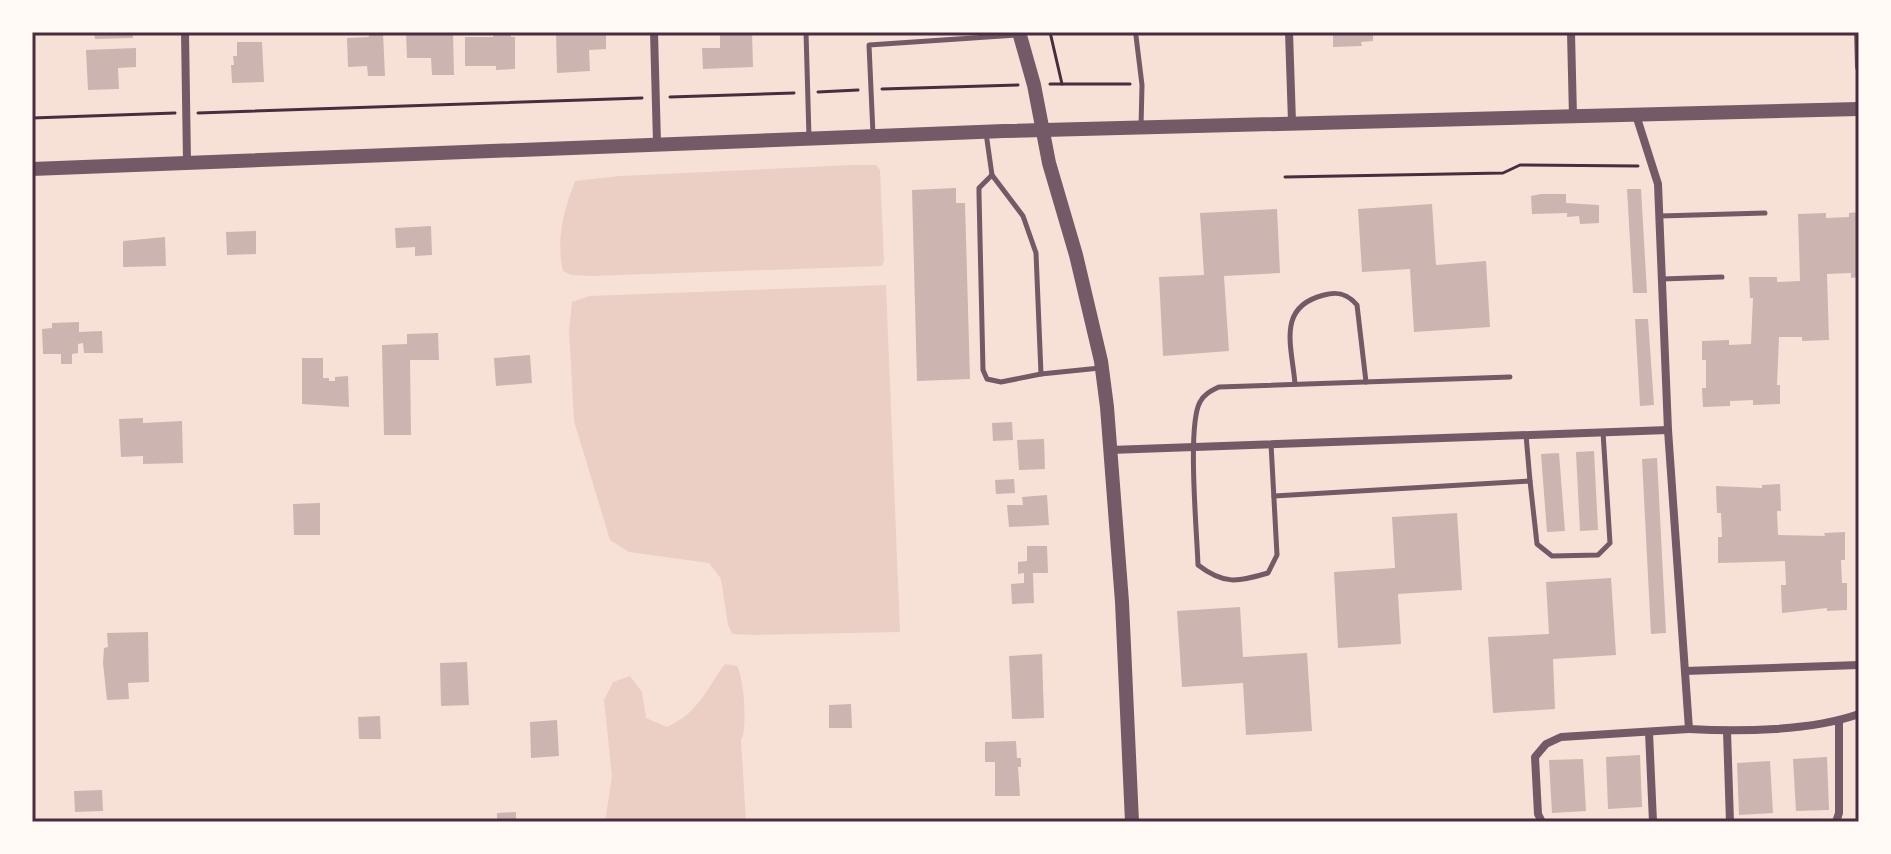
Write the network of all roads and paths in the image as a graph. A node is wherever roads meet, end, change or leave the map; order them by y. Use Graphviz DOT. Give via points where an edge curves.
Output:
graph roads {
  1 [pos="185,32"];
  2 [pos="654,32"];
  3 [pos="806,32"];
  4 [pos="1050,32"];
  5 [pos="1289,32"];
  6 [pos="1571,32"];
  7 [pos="1858,32"];
  8 [pos="1019,34"];
  9 [pos="1136,36"];
  10 [pos="1859,67"];
  11 [pos="1054,84"];
  12 [pos="1062,84"];
  13 [pos="1125,84"];
  14 [pos="1013,85"];
  15 [pos="870,90"];
  16 [pos="809,93"];
  17 [pos="679,96"];
  18 [pos="633,98"];
  19 [pos="1859,109"];
  20 [pos="173,113"];
  21 [pos="200,113"];
  22 [pos="1636,115"];
  23 [pos="1573,117"];
  24 [pos="32,118"];
  25 [pos="1292,122"];
  26 [pos="1141,128"];
  27 [pos="1043,130"];
  28 [pos="986,132"];
  29 [pos="873,135"];
  30 [pos="809,138"];
  31 [pos="657,143"];
  32 [pos="187,162"];
  33 [pos="1637,166"];
  34 [pos="32,169"];
  35 [pos="992,175"];
  36 [pos="1285,177"];
  37 [pos="1765,213"];
  38 [pos="1659,216"];
  39 [pos="1722,277"];
  40 [pos="1661,279"];
  41 [pos="1101,368"];
  42 [pos="1041,374"];
  43 [pos="1510,377"];
  44 [pos="1366,382"];
  45 [pos="1295,384"];
  46 [pos="1668,430"];
  47 [pos="1603,432"];
  48 [pos="1526,435"];
  49 [pos="1271,444"];
  50 [pos="1194,447"];
  51 [pos="1110,450"];
  52 [pos="1530,481"];
  53 [pos="1274,496"];
  54 [pos="1859,665"];
  55 [pos="1685,671"];
  56 [pos="1859,714"];
  57 [pos="1839,722"];
  58 [pos="1689,729"];
  59 [pos="1727,731"];
  60 [pos="1649,732"];
  61 [pos="1132,822"];
  62 [pos="1542,822"];
  63 [pos="1653,822"];
  64 [pos="1730,822"];
  65 [pos="1836,822"];
  1 -- 32 [label="street"];
  2 -- 31 [label="street"];
  3 -- 16 [label="lane"];
  4 -- 12 [label="path"];
  5 -- 25 [label="street"];
  6 -- 23 [label="street"];
  7 -- 10 [label="street"];
  8 -- 15 [label="lane" via="869,45"];
  8 -- 27 [label="street"];
  9 -- 26 [label="lane"];
  11 -- 12 [label="path"];
  12 -- 13 [label="path"];
  14 -- 15 [label="path"];
  15 -- 16 [label="path"];
  15 -- 29 [label="lane"];
  16 -- 17 [label="path"];
  16 -- 30 [label="lane"];
  18 -- 21 [label="path"];
  19 -- 22 [label="street"];
  20 -- 24 [label="path"];
  22 -- 23 [label="street"];
  22 -- 38 [label="street" via="1658,184"];
  23 -- 25 [label="street"];
  25 -- 26 [label="street"];
  26 -- 27 [label="street"];
  27 -- 28 [label="street"];
  27 -- 41 [label="street"];
  28 -- 29 [label="street"];
  28 -- 35 [label="lane"];
  29 -- 30 [label="street"];
  30 -- 31 [label="street"];
  31 -- 32 [label="street"];
  32 -- 34 [label="street"];
  33 -- 36 [label="path" via="1520,165 1503,173"];
  35 -- 42 [label="lane" via="1023,216 1036,253"];
  35 -- 42 [label="lane" via="979,188 983,370 987,379 1001,382"];
  37 -- 38 [label="lane"];
  38 -- 40 [label="street"];
  39 -- 40 [label="lane"];
  40 -- 46 [label="street"];
  41 -- 42 [label="lane"];
  41 -- 51 [label="street"];
  43 -- 44 [label="lane"];
  44 -- 45 [label="lane"];
  44 -- 45 [label="lane" via="1357,305 1339,293 1308,300 1290,320"];
  45 -- 50 [label="lane" via="1219,387 1206,393 1198,404"];
  46 -- 47 [label="street"];
  46 -- 55 [label="street"];
  47 -- 48 [label="street"];
  47 -- 52 [label="lane" via="1610,543 1598,555 1552,556 1537,544"];
  48 -- 49 [label="street"];
  48 -- 52 [label="lane"];
  49 -- 50 [label="street"];
  49 -- 53 [label="lane"];
  50 -- 51 [label="street"];
  50 -- 53 [label="lane" via="1198,565 1214,577 1239,582 1268,573 1277,555"];
  51 -- 61 [label="street"];
  52 -- 53 [label="lane"];
  54 -- 55 [label="street"];
  55 -- 58 [label="street"];
  56 -- 57 [label="street"];
  57 -- 59 [label="street"];
  57 -- 65 [label="street"];
  58 -- 59 [label="street"];
  58 -- 60 [label="street"];
  59 -- 64 [label="street"];
  60 -- 62 [label="street" via="1561,737 1546,744 1535,757"];
  60 -- 63 [label="street"];
}
